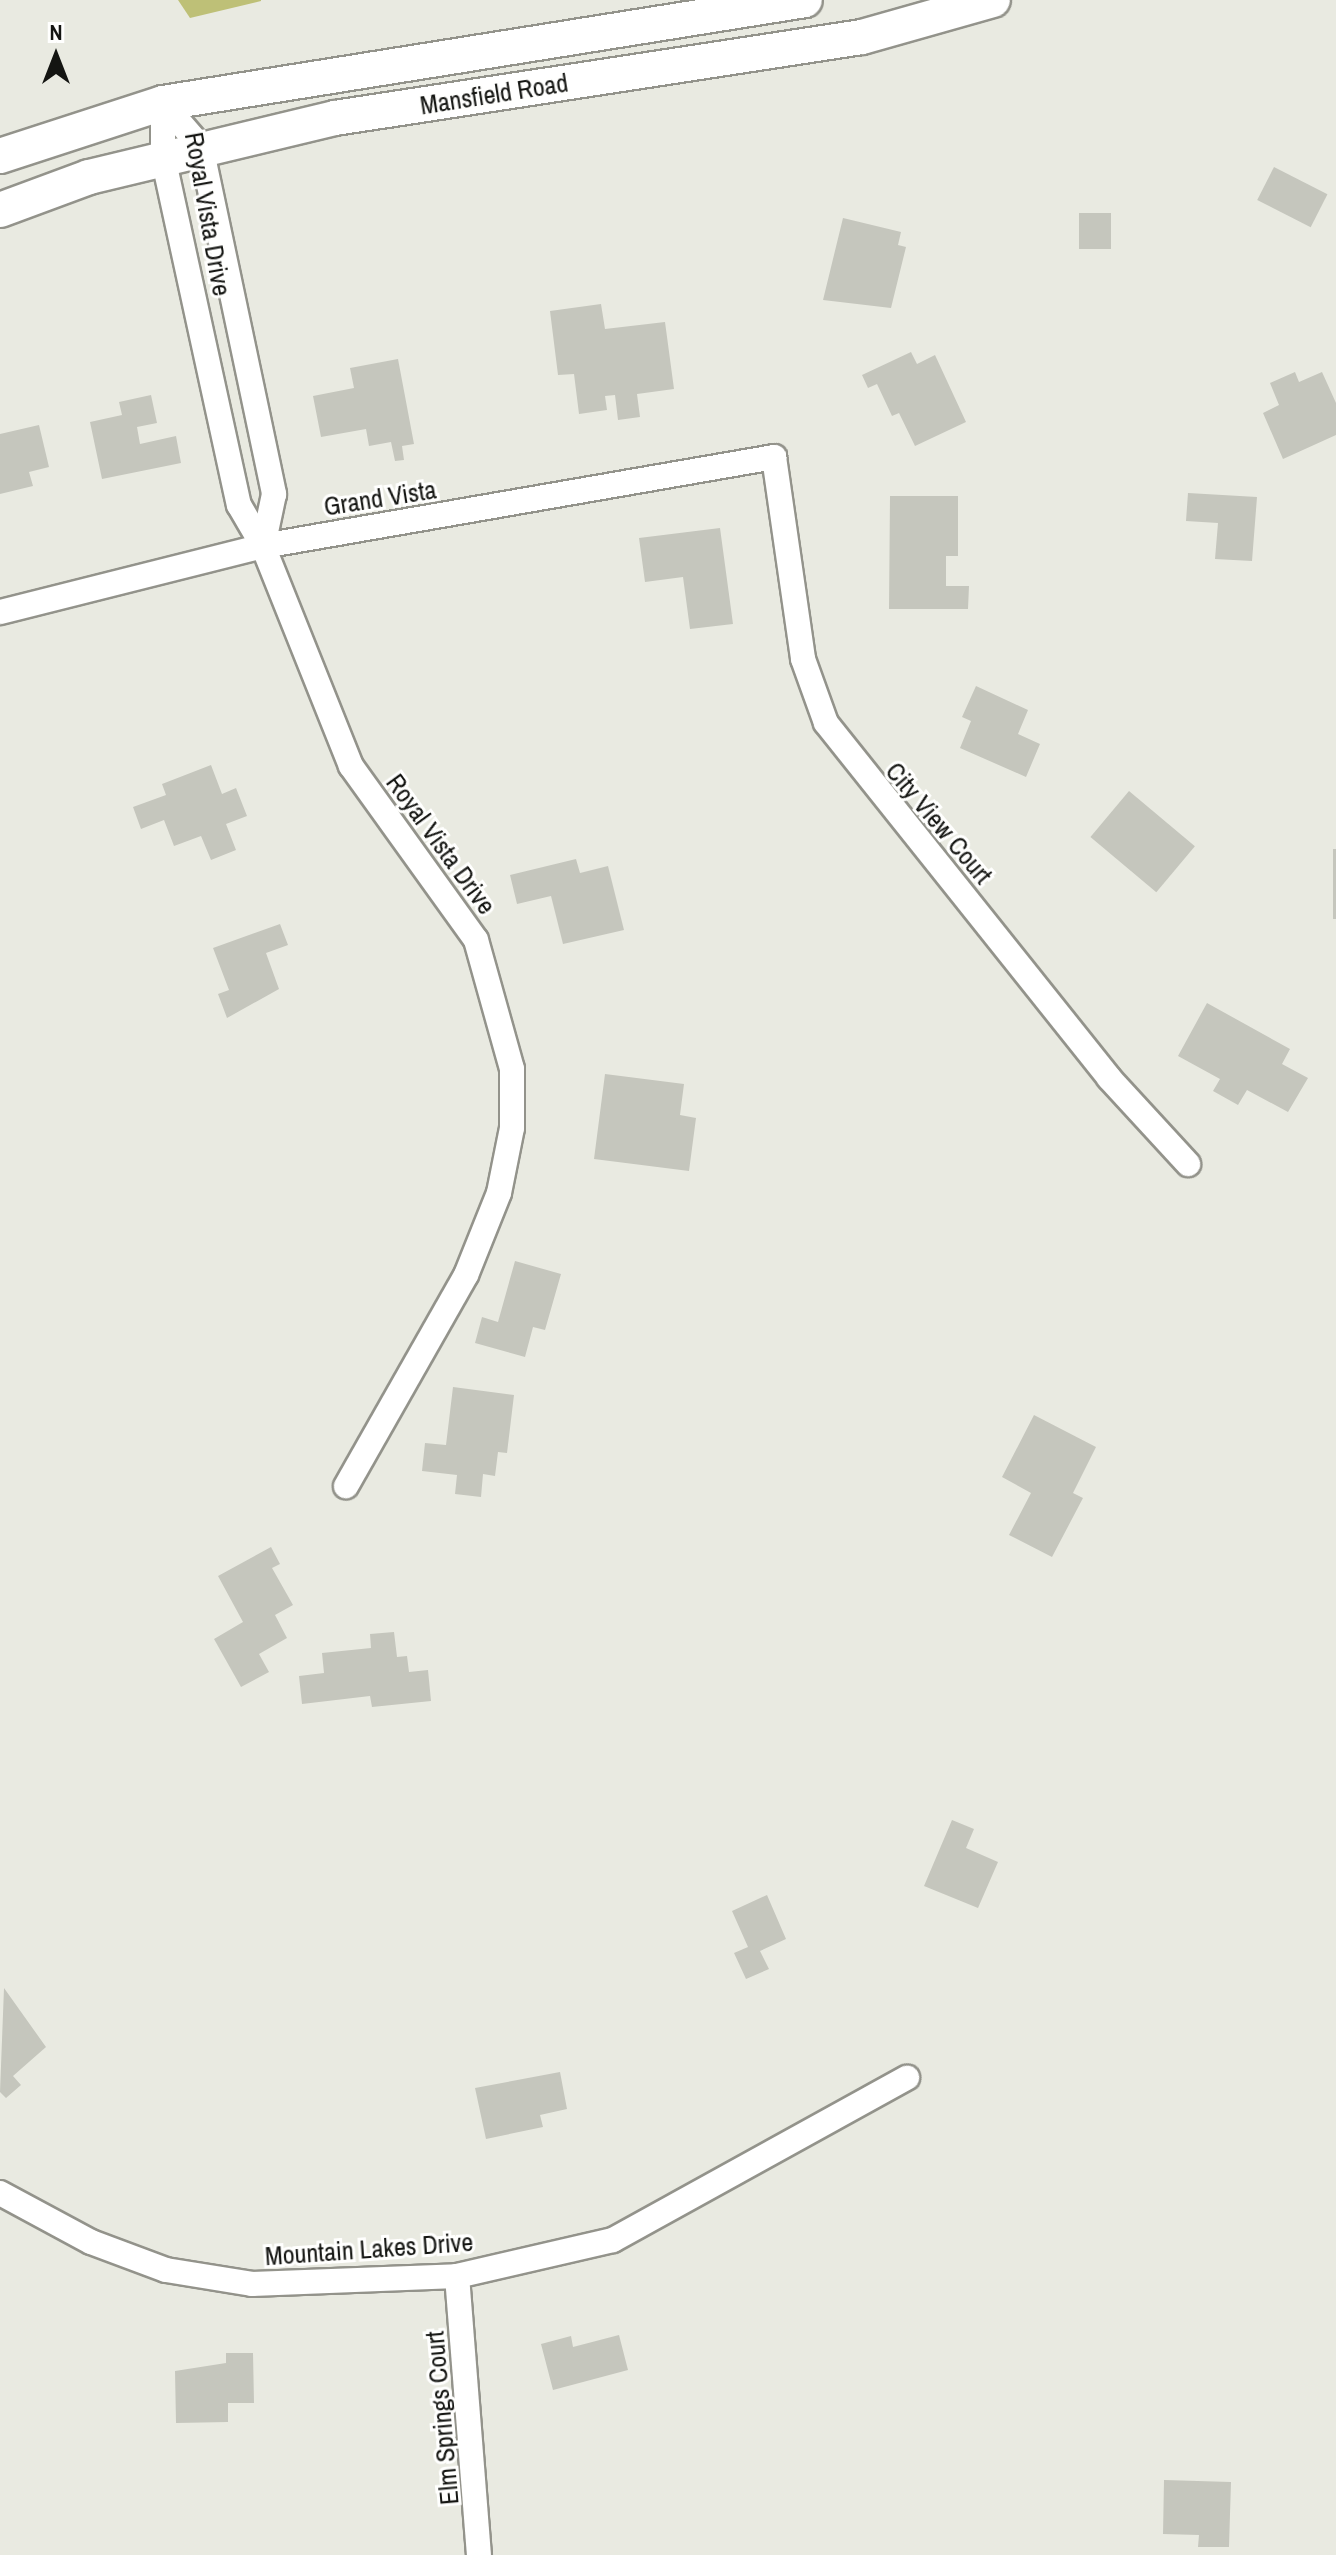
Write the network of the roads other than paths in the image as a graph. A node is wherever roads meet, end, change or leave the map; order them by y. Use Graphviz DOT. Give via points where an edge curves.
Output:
graph roads {
  1 [pos="805,0"];
  2 [pos="993,0"];
  3 [pos="163,103"];
  4 [pos="201,147"];
  5 [pos="0,156"];
  6 [pos="163,157"];
  7 [pos="0,210"];
  8 [pos="248,374"];
  9 [pos="212,382"];
  10 [pos="774,457"];
  11 [pos="263,546"];
  12 [pos="0,612"];
  13 [pos="1188,1164"];
  14 [pos="346,1486"];
  15 [pos="907,2078"];
  16 [pos="0,2193"];
  17 [pos="457,2276"];
  18 [pos="479,2555"];
  1 -- 3 [label="main road, Mansfield Road"];
  2 -- 4 [label="main road, Mansfield Road" via="862,37 335,118"];
  3 -- 4 [label="street, Royal Vista Drive"];
  3 -- 5 [label="main road, Mansfield Road"];
  3 -- 6 [label="street, Royal Vista Drive"];
  4 -- 6 [label="main road, Mansfield Road"];
  4 -- 8 [label="street, Royal Vista Drive"];
  6 -- 7 [label="main road, Mansfield Road"];
  6 -- 9 [label="street, Royal Vista Drive"];
  8 -- 9 [label="street"];
  8 -- 11 [label="street, Royal Vista Drive" via="274,494"];
  9 -- 11 [label="street, Royal Vista Drive" via="239,505"];
  10 -- 11 [label="street, Grand Vista"];
  10 -- 13 [label="street, City View Court" via="803,659 826,723 1109,1078"];
  11 -- 12 [label="street, Grand Vista"];
  11 -- 14 [label="street, Royal Vista Drive" via="351,766 476,940 512,1069 512,1128 499,1193 466,1275"];
  15 -- 17 [label="street, Mountain Lakes Drive" via="613,2240"];
  16 -- 17 [label="street, Mountain Lakes Drive" via="91,2242 166,2270 252,2284"];
  17 -- 18 [label="street, Elm Springs Court"];
}
